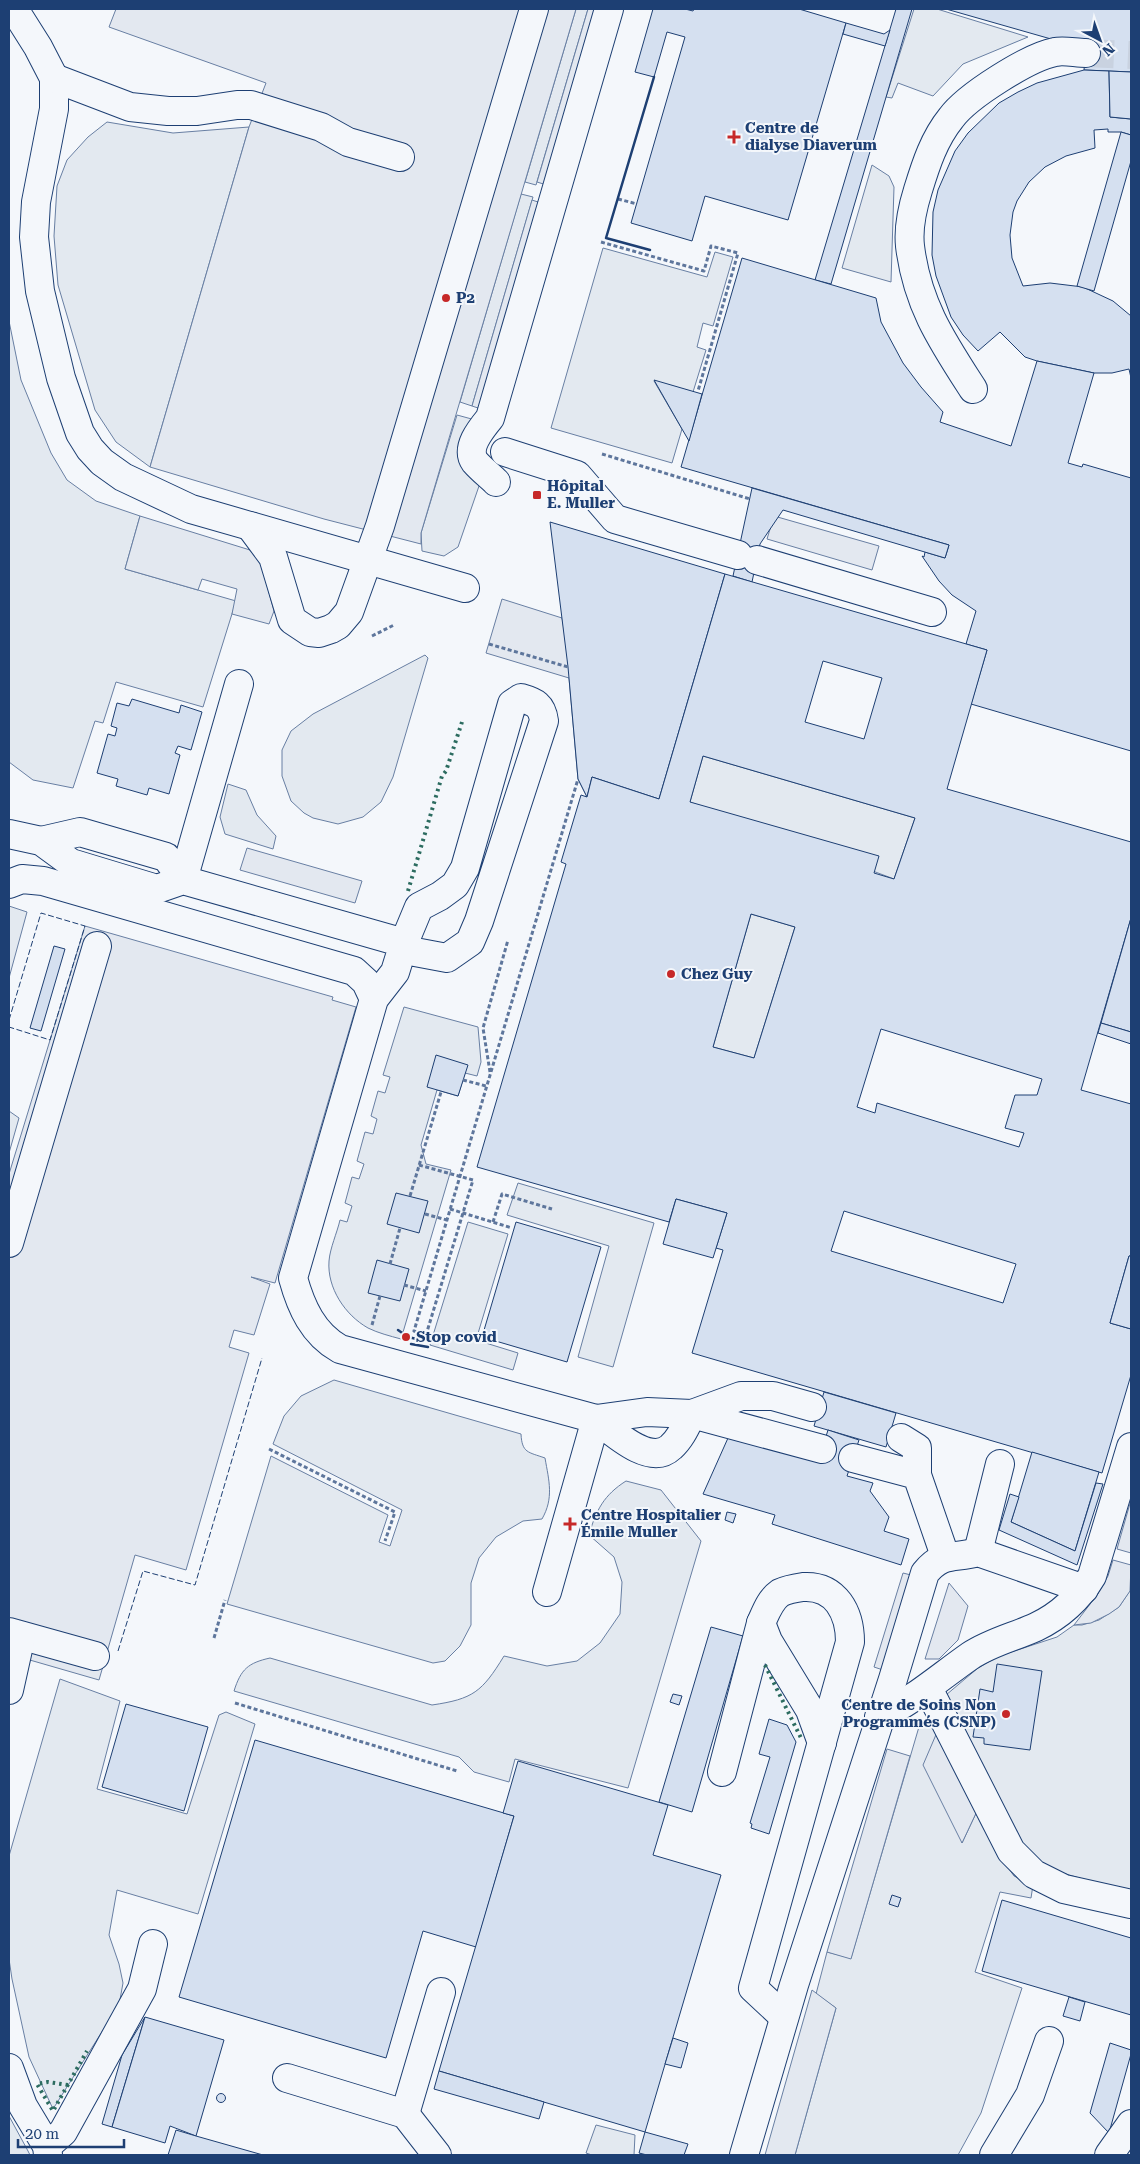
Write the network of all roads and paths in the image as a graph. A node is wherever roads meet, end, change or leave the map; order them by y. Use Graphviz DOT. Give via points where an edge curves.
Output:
graph roads {
  1 [pos="14,9"];
  2 [pos="534,9"];
  3 [pos="609,9"];
  4 [pos="1086,53"];
  5 [pos="54,78"];
  6 [pos="400,158"];
  7 [pos="618,199"];
  8 [pos="637,204"];
  9 [pos="601,242"];
  10 [pos="973,389"];
  11 [pos="698,392"];
  12 [pos="505,452"];
  13 [pos="600,453"];
  14 [pos="496,482"];
  15 [pos="750,499"];
  16 [pos="250,526"];
  17 [pos="368,559"];
  18 [pos="465,588"];
  19 [pos="932,612"];
  20 [pos="489,644"];
  21 [pos="568,667"];
  22 [pos="239,684"];
  23 [pos="578,779"];
  24 [pos="9,834"];
  25 [pos="183,880"];
  26 [pos="9,884"];
  27 [pos="404,943"];
  28 [pos="98,946"];
  29 [pos="374,999"];
  30 [pos="463,1080"];
  31 [pos="486,1086"];
  32 [pos="441,1092"];
  33 [pos="419,1165"];
  34 [pos="460,1176"];
  35 [pos="410,1196"];
  36 [pos="450,1209"];
  37 [pos="552,1210"];
  38 [pos="463,1212"];
  39 [pos="424,1214"];
  40 [pos="447,1220"];
  41 [pos="493,1222"];
  42 [pos="400,1228"];
  43 [pos="512,1228"];
  44 [pos="9,1243"];
  45 [pos="390,1264"];
  46 [pos="404,1285"];
  47 [pos="426,1291"];
  48 [pos="380,1296"];
  49 [pos="369,1333"];
  50 [pos="426,1335"];
  51 [pos="425,1343"];
  52 [pos="812,1407"];
  53 [pos="692,1414"];
  54 [pos="596,1419"];
  55 [pos="901,1438"];
  56 [pos="1131,1448"];
  57 [pos="269,1449"];
  58 [pos="822,1449"];
  59 [pos="853,1458"];
  60 [pos="1000,1464"];
  61 [pos="917,1475"];
  62 [pos="385,1541"];
  63 [pos="978,1552"];
  64 [pos="944,1556"];
  65 [pos="1084,1589"];
  66 [pos="547,1592"];
  67 [pos="225,1600"];
  68 [pos="761,1623"];
  69 [pos="15,1634"];
  70 [pos="214,1638"];
  71 [pos="94,1656"];
  72 [pos="928,1688"];
  73 [pos="9,1690"];
  74 [pos="235,1703"];
  75 [pos="879,1718"];
  76 [pos="822,1743"];
  77 [pos="457,1771"];
  78 [pos="722,1772"];
  79 [pos="1131,1904"];
  80 [pos="153,1944"];
  81 [pos="440,1992"];
  82 [pos="784,2017"];
  83 [pos="1049,2041"];
  84 [pos="9,2068"];
  85 [pos="287,2078"];
  86 [pos="406,2114"];
  87 [pos="1131,2124"];
  88 [pos="48,2151"];
  89 [pos="436,2155"];
  90 [pos="744,2155"];
  91 [pos="994,2155"];
  92 [pos="1109,2155"];
  1 -- 5 [label="lane"];
  2 -- 17 [label="lane" via="386,509"];
  3 -- 14 [label="lane" via="490,418 474,443 475,461"];
  4 -- 10 [label="lane" via="1055,52 1017,68 982,89 951,117 928,156 914,205 909,244 920,296 940,338"];
  5 -- 6 [label="lane" via="130,107 187,111 251,105 321,127 348,142"];
  5 -- 16 [label="lane" via="54,109 36,202 34,237 42,301 61,378 80,433 102,462 123,477 191,509"];
  7 -- 8 [label="path"];
  9 -- 11 [label="path" via="704,270 711,246 738,254"];
  12 -- 19 [label="lane" via="577,475 616,519"];
  13 -- 15 [label="path"];
  16 -- 17 [label="lane"];
  16 -- 17 [label="lane" via="273,558 292,620 310,632 331,629 349,612"];
  17 -- 18 [label="lane"];
  20 -- 21 [label="path"];
  22 -- 25 [label="lane"];
  23 -- 31 [label="path"];
  24 -- 25 [label="lane" via="40,841 80,832 166,857"];
  25 -- 27 [label="lane"];
  26 -- 29 [label="lane" via="22,879 43,881 354,971 366,982"];
  27 -- 27 [label="lane" via="415,952 447,958 470,942 544,721 542,710 535,702 520,698 512,704 465,868 455,884 419,907"];
  27 -- 29 [label="lane" via="395,972"];
  28 -- 44 [label="lane"];
  29 -- 54 [label="lane" via="293,1278 299,1299 319,1333 340,1349"];
  30 -- 31 [label="path"];
  31 -- 34 [label="path"];
  32 -- 33 [label="path"];
  33 -- 34 [label="path"];
  33 -- 35 [label="path"];
  34 -- 36 [label="path"];
  34 -- 38 [label="path" via="473,1180"];
  36 -- 38 [label="path"];
  36 -- 40 [label="path"];
  37 -- 41 [label="path" via="502,1194"];
  38 -- 41 [label="path"];
  38 -- 50 [label="path"];
  39 -- 40 [label="path"];
  40 -- 47 [label="path"];
  41 -- 43 [label="path"];
  42 -- 45 [label="path"];
  46 -- 47 [label="path"];
  47 -- 50 [label="path" via="414,1331"];
  48 -- 49 [label="path"];
  50 -- 51 [label="path"];
  52 -- 53 [label="lane" via="773,1396 742,1396"];
  53 -- 54 [label="lane" via="647,1412"];
  53 -- 54 [label="lane" via="682,1436 670,1449 657,1454 630,1446"];
  53 -- 58 [label="lane"];
  54 -- 66 [label="lane"];
  55 -- 61 [label="lane" via="917,1448"];
  56 -- 65 [label="lane" via="1092,1576"];
  57 -- 62 [label="path" via="395,1512"];
  59 -- 61 [label="lane"];
  60 -- 63 [label="lane"];
  61 -- 64 [label="lane"];
  63 -- 64 [label="lane" via="962,1557"];
  63 -- 65 [label="lane"];
  64 -- 75 [label="lane" via="925,1573"];
  65 -- 72 [label="lane" via="1062,1612 972,1655"];
  67 -- 70 [label="path"];
  68 -- 76 [label="lane" via="768,1641 810,1710"];
  68 -- 76 [label="lane" via="780,1593 798,1588 826,1591 838,1601 845,1613 850,1626 850,1642"];
  68 -- 78 [label="lane"];
  69 -- 71 [label="lane"];
  69 -- 73 [label="lane"];
  72 -- 75 [label="lane"];
  72 -- 79 [label="lane" via="1011,1851 1034,1874 1064,1889"];
  74 -- 77 [label="path"];
  75 -- 82 [label="lane"];
  76 -- 82 [label="lane" via="753,1988"];
  80 -- 88 [label="lane" via="142,1989 63,2132"];
  81 -- 86 [label="lane"];
  82 -- 90 [label="lane"];
  83 -- 91 [label="lane" via="1030,2095"];
  84 -- 88 [label="lane" via="24,2106"];
  85 -- 86 [label="lane"];
  86 -- 89 [label="lane"];
  87 -- 92 [label="lane"];
}
